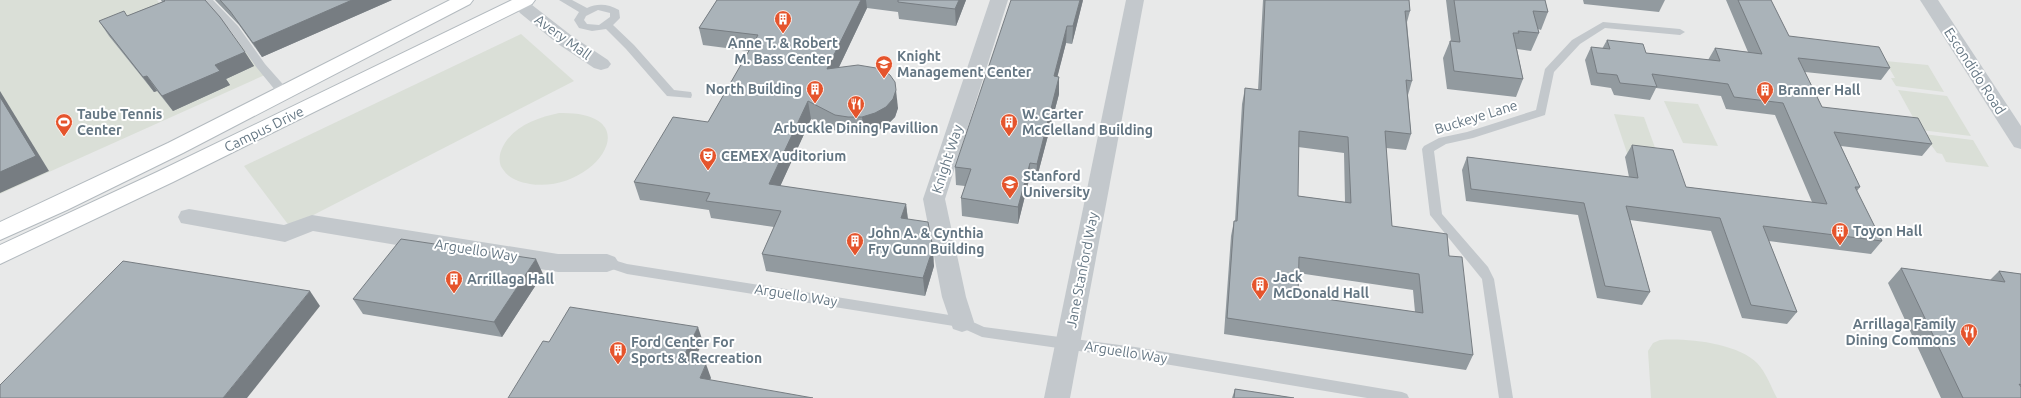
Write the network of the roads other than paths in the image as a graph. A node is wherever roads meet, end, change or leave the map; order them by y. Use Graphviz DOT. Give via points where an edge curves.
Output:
graph roads {
  1 [pos="206,0"];
  2 [pos="464,0"];
  3 [pos="564,0"];
  4 [pos="592,0"];
  5 [pos="999,0"];
  6 [pos="1135,0"];
  7 [pos="1929,0"];
  8 [pos="521,3"];
  9 [pos="576,7"];
  10 [pos="586,11"];
  11 [pos="607,25"];
  12 [pos="1680,32"];
  13 [pos="601,64"];
  14 [pos="284,93"];
  15 [pos="687,95"];
  16 [pos="2021,142"];
  17 [pos="189,218"];
  18 [pos="0,232"];
  19 [pos="0,255"];
  20 [pos="607,263"];
  21 [pos="962,322"];
  22 [pos="1067,343"];
  23 [pos="1057,398"];
  24 [pos="1402,398"];
  25 [pos="1506,398"];
  1 -- 14 [label="lane" via="234,28"];
  2 -- 14 [label="street, Campus Drive"];
  3 -- 9 [label="lane"];
  4 -- 9 [label="lane"];
  5 -- 21 [label="street, Knight Way" via="934,199 954,297"];
  6 -- 22 [label="street, Jane Stanford Way"];
  7 -- 16 [label="street, Escondido Road"];
  8 -- 13 [label="street, Avery Mall" via="566,40"];
  8 -- 19 [label="street, Campus Drive"];
  9 -- 10 [label="lane"];
  10 -- 11 [label="lane" via="579,20 583,26 597,28"];
  10 -- 11 [label="lane" via="597,7 612,9 615,18"];
  11 -- 15 [label="lane" via="671,93"];
  12 -- 25 [label="lane, Buckeye Lane" via="1604,25 1576,42 1549,71 1541,112 1443,141 1428,149 1436,215 1488,279"];
  14 -- 18 [label="street, Campus Drive" via="157,158"];
  17 -- 20 [label="street, Arguello Way" via="284,234 312,223 558,263"];
  20 -- 21 [label="lane, Arguello Way" via="627,269"];
  21 -- 22 [label="lane, Arguello Way" via="982,332"];
  22 -- 23 [label="street, Jane Stanford Way"];
  22 -- 24 [label="lane, Arguello Way"];
}
